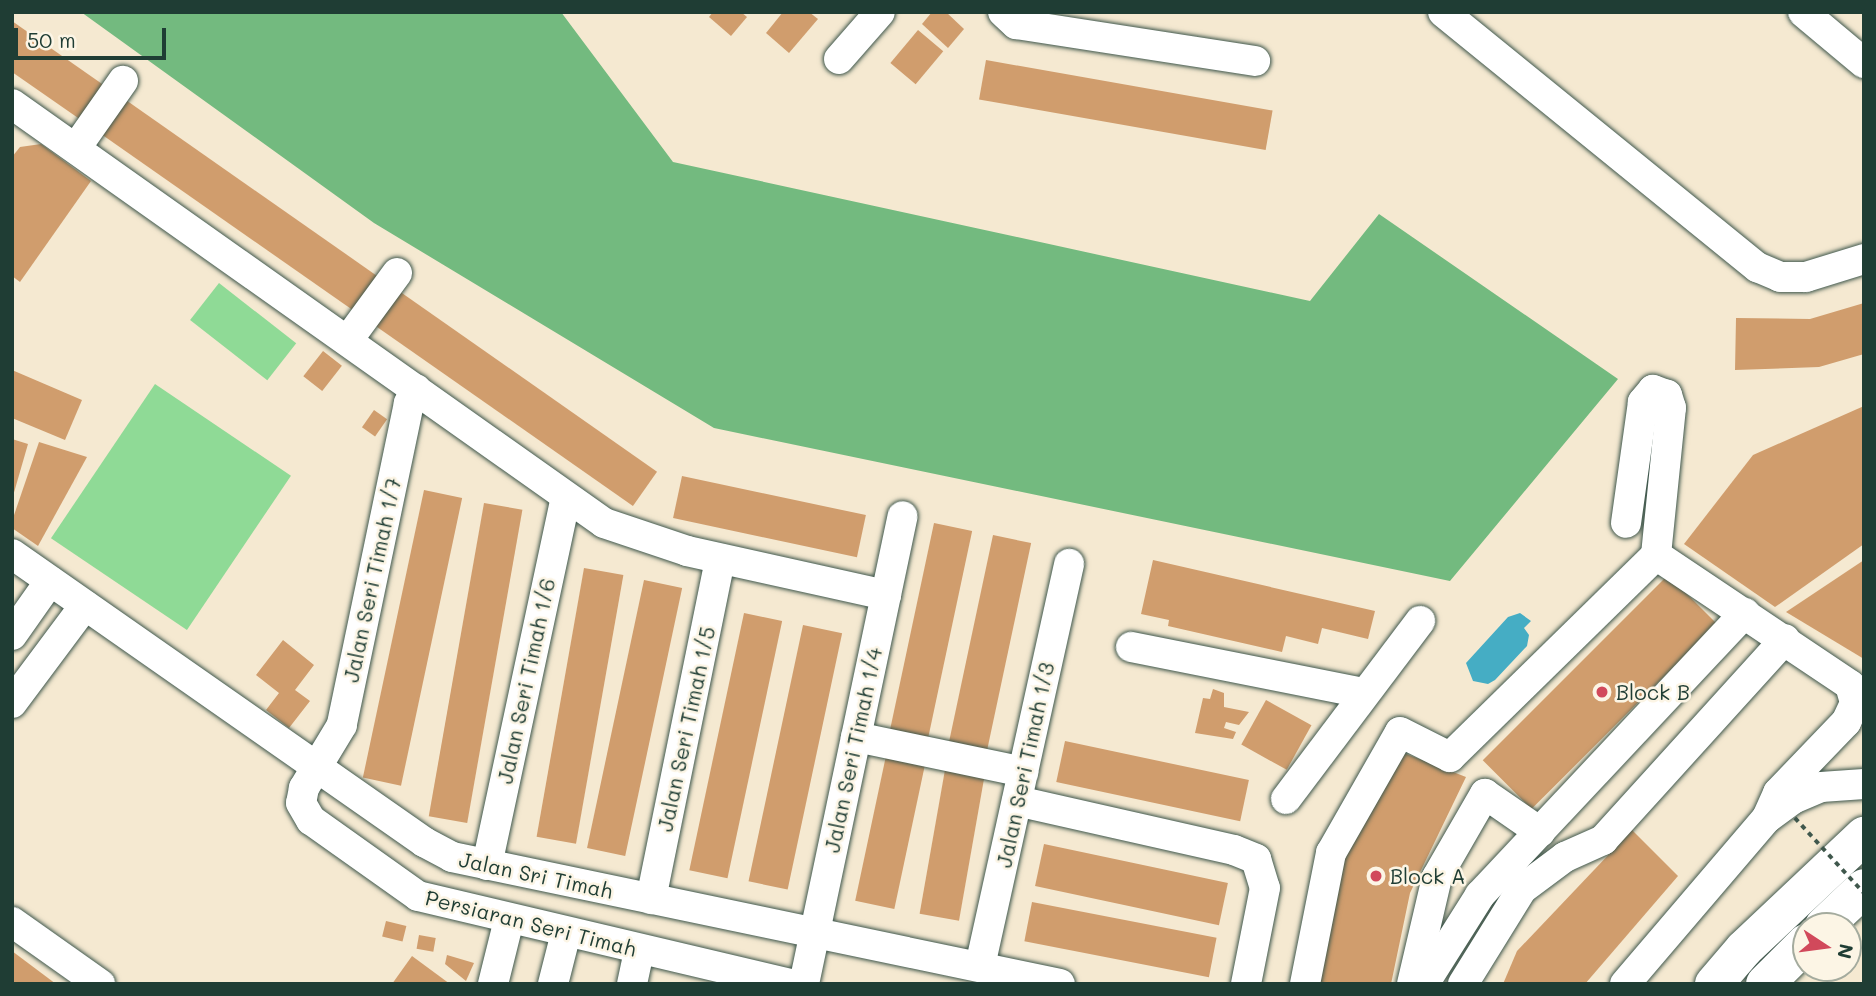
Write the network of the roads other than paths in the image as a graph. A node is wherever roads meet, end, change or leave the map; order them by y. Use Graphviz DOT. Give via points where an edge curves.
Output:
graph roads {
  1 [pos="880,12"];
  2 [pos="1003,12"];
  3 [pos="1443,12"];
  4 [pos="1803,12"];
  5 [pos="839,60"];
  6 [pos="1255,61"];
  7 [pos="1864,63"];
  8 [pos="123,81"];
  9 [pos="13,105"];
  10 [pos="76,148"];
  11 [pos="1864,259"];
  12 [pos="397,272"];
  13 [pos="348,340"];
  14 [pos="416,388"];
  15 [pos="566,498"];
  16 [pos="903,516"];
  17 [pos="1626,523"];
  18 [pos="12,554"];
  19 [pos="1656,555"];
  20 [pos="720,559"];
  21 [pos="1069,564"];
  22 [pos="50,581"];
  23 [pos="886,595"];
  24 [pos="85,605"];
  25 [pos="1745,613"];
  26 [pos="1420,621"];
  27 [pos="12,635"];
  28 [pos="1785,639"];
  29 [pos="1131,647"];
  30 [pos="1364,693"];
  31 [pos="12,703"];
  32 [pos="856,737"];
  33 [pos="1825,745"];
  34 [pos="316,766"];
  35 [pos="1023,772"];
  36 [pos="1854,785"];
  37 [pos="1286,799"];
  38 [pos="1017,801"];
  39 [pos="1781,818"];
  40 [pos="1540,832"];
  41 [pos="1864,836"];
  42 [pos="487,865"];
  43 [pos="1437,877"];
  44 [pos="1864,891"];
  45 [pos="1480,895"];
  46 [pos="651,900"];
  47 [pos="1840,912"];
  48 [pos="509,920"];
  49 [pos="12,922"];
  50 [pos="815,932"];
  51 [pos="566,933"];
  52 [pos="639,950"];
  53 [pos="1792,957"];
  54 [pos="981,967"];
  55 [pos="100,984"];
  56 [pos="492,984"];
  57 [pos="554,984"];
  58 [pos="632,984"];
  59 [pos="789,984"];
  60 [pos="804,984"];
  61 [pos="1060,984"];
  62 [pos="1246,984"];
  63 [pos="1305,984"];
  64 [pos="1412,984"];
  65 [pos="1424,984"];
  66 [pos="1463,984"];
  67 [pos="1625,984"];
  68 [pos="1714,984"];
  69 [pos="1765,984"];
  1 -- 5 [label="street"];
  2 -- 6 [label="street" via="1016,24"];
  3 -- 11 [label="street" via="1736,252 1780,278 1806,278"];
  4 -- 7 [label="street"];
  8 -- 10 [label="street"];
  9 -- 10 [label="street"];
  10 -- 13 [label="street"];
  12 -- 13 [label="street"];
  13 -- 14 [label="street"];
  14 -- 15 [label="street"];
  14 -- 34 [label="street, Jalan Seri Timah 1/7" via="409,403 342,724 332,748"];
  15 -- 20 [label="street" via="604,523"];
  15 -- 42 [label="street, Jalan Seri Timah 1/6"];
  16 -- 23 [label="street, Jalan Seri Timah 1/4"];
  17 -- 19 [label="street" via="1643,402 1653,390 1667,395 1671,408"];
  18 -- 22 [label="street, Jalan Sri Timah"];
  19 -- 25 [label="street"];
  19 -- 63 [label="street" via="1450,757 1400,732 1331,853"];
  20 -- 23 [label="street"];
  20 -- 46 [label="street, Jalan Seri Timah 1/5"];
  21 -- 35 [label="street, Jalan Seri Timah 1/3"];
  22 -- 24 [label="street, Jalan Sri Timah"];
  22 -- 27 [label="street"];
  23 -- 32 [label="street, Jalan Seri Timah 1/4"];
  24 -- 31 [label="street"];
  24 -- 34 [label="street, Jalan Sri Timah"];
  25 -- 28 [label="street"];
  25 -- 40 [label="street"];
  26 -- 30 [label="street"];
  28 -- 33 [label="street" via="1850,685 1855,703 1846,722"];
  28 -- 66 [label="street" via="1622,823 1603,840 1565,858 1522,889"];
  29 -- 30 [label="street"];
  30 -- 37 [label="street"];
  32 -- 35 [label="street"];
  32 -- 50 [label="street, Jalan Seri Timah 1/4"];
  33 -- 36 [label="street" via="1825,764 1832,778"];
  33 -- 39 [label="street" via="1778,793"];
  34 -- 42 [label="street, Jalan Sri Timah" via="424,842 453,858"];
  34 -- 48 [label="street, Persiaran Seri Timah" via="301,803 311,820 418,896"];
  35 -- 38 [label="street, Jalan Seri Timah 1/3"];
  36 -- 39 [label="street" via="1821,787 1793,799"];
  38 -- 54 [label="street, Jalan Seri Timah 1/3"];
  38 -- 62 [label="street" via="1234,849 1256,859 1265,888"];
  39 -- 67 [label="street"];
  40 -- 43 [label="street" via="1485,794"];
  40 -- 45 [label="street"];
  41 -- 68 [label="highway" via="1744,949"];
  42 -- 46 [label="street, Jalan Sri Timah"];
  43 -- 45 [label="street"];
  43 -- 64 [label="street"];
  44 -- 47 [label="highway"];
  45 -- 65 [label="street"];
  46 -- 50 [label="street, Jalan Sri Timah"];
  48 -- 51 [label="street, Persiaran Seri Timah"];
  48 -- 56 [label="street"];
  49 -- 55 [label="street"];
  50 -- 54 [label="street, Jalan Sri Timah"];
  50 -- 60 [label="street, Jalan Seri Timah 1/4"];
  51 -- 52 [label="street, Persiaran Seri Timah"];
  51 -- 57 [label="street"];
  52 -- 58 [label="street"];
  52 -- 59 [label="street, Persiaran Seri Timah"];
  53 -- 69 [label="highway"];
  54 -- 61 [label="street, Jalan Sri Timah"];
}
